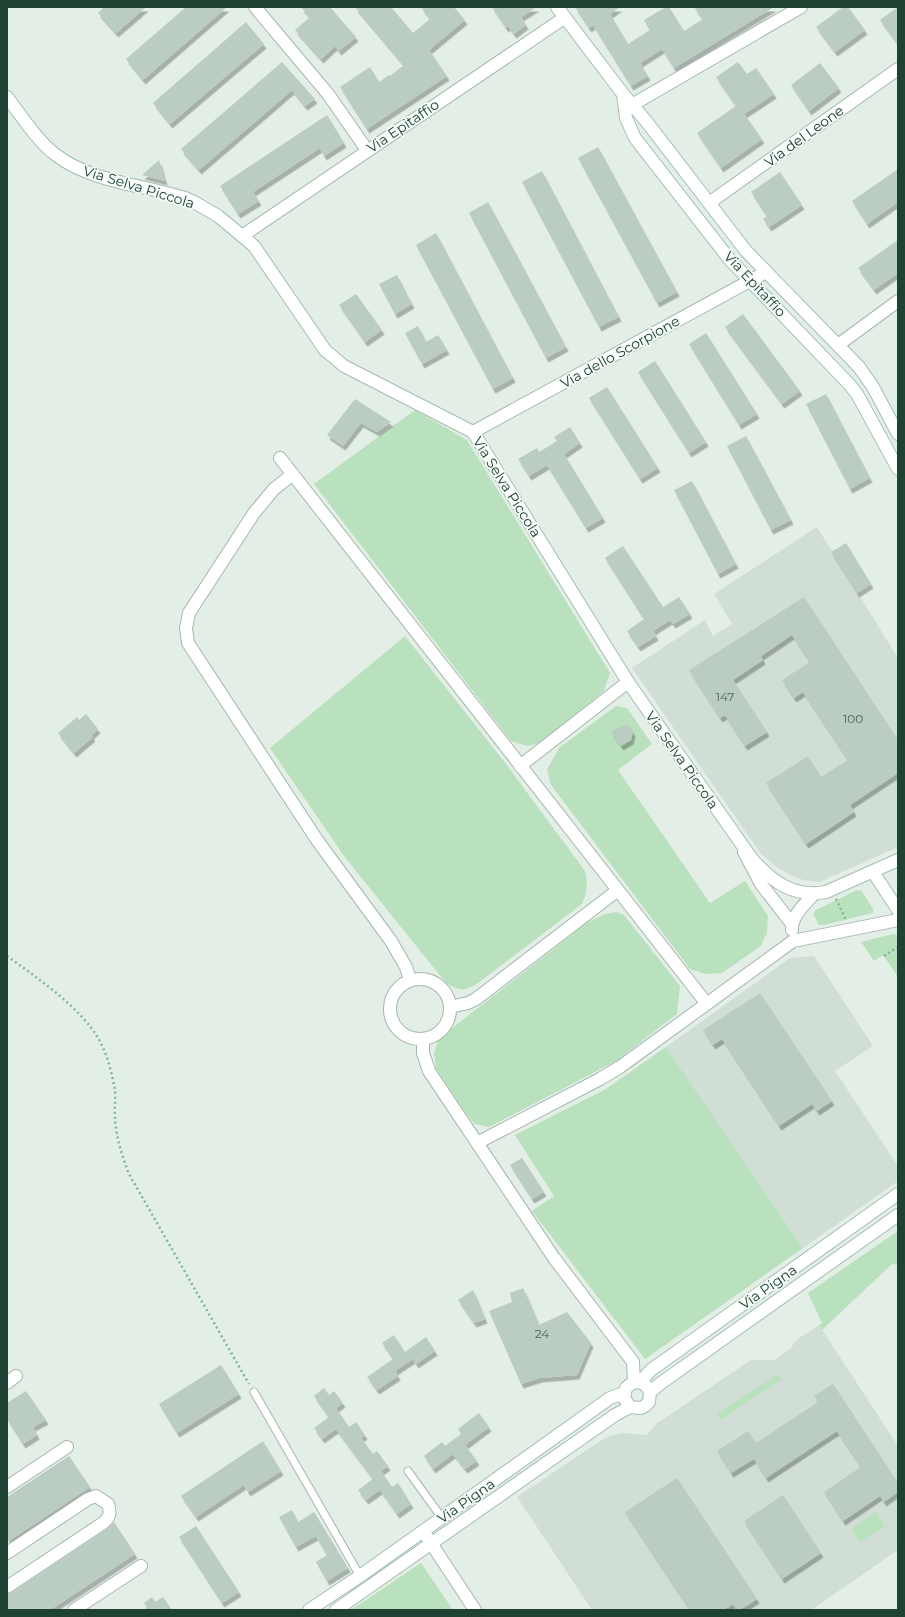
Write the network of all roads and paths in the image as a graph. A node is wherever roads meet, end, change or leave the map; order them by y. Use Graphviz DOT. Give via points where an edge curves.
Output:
graph roads {
  1 [pos="255,7"];
  2 [pos="557,7"];
  3 [pos="802,7"];
  4 [pos="564,18"];
  5 [pos="898,69"];
  6 [pos="7,97"];
  7 [pos="629,107"];
  8 [pos="368,150"];
  9 [pos="709,204"];
  10 [pos="242,236"];
  11 [pos="766,272"];
  12 [pos="750,281"];
  13 [pos="898,302"];
  14 [pos="838,345"];
  15 [pos="474,432"];
  16 [pos="898,434"];
  17 [pos="894,452"];
  18 [pos="280,458"];
  19 [pos="898,469"];
  20 [pos="293,474"];
  21 [pos="628,682"];
  22 [pos="520,766"];
  23 [pos="738,840"];
  24 [pos="898,860"];
  25 [pos="872,872"];
  26 [pos="832,889"];
  27 [pos="618,890"];
  28 [pos="814,894"];
  29 [pos="898,910"];
  30 [pos="898,920"];
  31 [pos="792,924"];
  32 [pos="850,930"];
  33 [pos="793,941"];
  34 [pos="898,947"];
  35 [pos="7,956"];
  36 [pos="884,956"];
  37 [pos="410,980"];
  38 [pos="707,1004"];
  39 [pos="450,1007"];
  40 [pos="423,1039"];
  41 [pos="477,1142"];
  42 [pos="898,1194"];
  43 [pos="898,1215"];
  44 [pos="637,1382"];
  45 [pos="254,1392"];
  46 [pos="650,1392"];
  47 [pos="624,1393"];
  48 [pos="630,1407"];
  49 [pos="67,1447"];
  50 [pos="408,1471"];
  51 [pos="7,1487"];
  52 [pos="442,1518"];
  53 [pos="423,1532"];
  54 [pos="431,1545"];
  55 [pos="7,1553"];
  56 [pos="141,1566"];
  57 [pos="360,1576"];
  58 [pos="7,1587"];
  59 [pos="74,1610"];
  60 [pos="309,1610"];
  61 [pos="336,1610"];
  62 [pos="475,1610"];
  1 -- 8 [label="street" via="328,94"];
  2 -- 4 [label="street, Via Epitaffio"];
  3 -- 7 [label="street"];
  4 -- 7 [label="street, Via Epitaffio" via="623,94"];
  4 -- 8 [label="street, Via Epitaffio"];
  5 -- 9 [label="street, Via del Leone"];
  6 -- 10 [label="street, Via Selva Piccola" via="42,141 68,164 97,175 194,202 218,216"];
  7 -- 9 [label="street, Via Epitaffio"];
  7 -- 12 [label="street, Via Epitaffio" via="626,118 635,138 722,250"];
  8 -- 10 [label="street, Via Epitaffio"];
  9 -- 11 [label="street, Via Epitaffio"];
  10 -- 15 [label="street, Via Selva Piccola" via="254,246 333,358 356,373"];
  11 -- 12 [label="street, Via dello Scorpione"];
  11 -- 14 [label="street, Via Epitaffio"];
  12 -- 15 [label="street, Via dello Scorpione"];
  12 -- 17 [label="street, Via Epitaffio" via="850,384"];
  13 -- 14 [label="street"];
  14 -- 16 [label="street, Via Epitaffio" via="866,376"];
  15 -- 21 [label="street, Via Selva Piccola"];
  17 -- 19 [label="street, Via Epitaffio"];
  18 -- 20 [label="street"];
  20 -- 22 [label="street"];
  20 -- 37 [label="street" via="274,489 254,513 189,613 186,628 188,643 317,840 391,941 406,967"];
  21 -- 22 [label="street"];
  21 -- 23 [label="street, Via Selva Piccola"];
  22 -- 27 [label="street"];
  23 -- 28 [label="street, Via Selva Piccola" via="760,869 777,882 792,890"];
  23 -- 31 [label="street" via="761,884"];
  24 -- 25 [label="street, Via Selva Piccola"];
  25 -- 26 [label="street, Via Selva Piccola"];
  25 -- 29 [label="street"];
  26 -- 28 [label="street, Via Selva Piccola"];
  26 -- 32 [label="path"];
  27 -- 38 [label="street"];
  27 -- 39 [label="street" via="476,999"];
  28 -- 31 [label="street" via="798,912"];
  30 -- 32 [label="street"];
  31 -- 33 [label="street"];
  32 -- 33 [label="street"];
  33 -- 38 [label="street"];
  34 -- 36 [label="path"];
  35 -- 45 [label="path" via="79,1014 98,1037 115,1091 115,1118 122,1156 129,1174"];
  37 -- 39 [label="street" via="422,979 439,985 448,996"];
  37 -- 40 [label="street" via="395,992 390,1004 391,1015 393,1022 402,1032 412,1038"];
  38 -- 41 [label="street" via="613,1071"];
  39 -- 40 [label="street" via="448,1020 442,1029 434,1036"];
  40 -- 41 [label="street" via="423,1054 429,1071"];
  41 -- 44 [label="street" via="554,1258 633,1362"];
  42 -- 44 [label="street, Via Pigna"];
  43 -- 46 [label="street"];
  44 -- 46 [label="street"];
  44 -- 47 [label="street" via="626,1388"];
  45 -- 57 [label="lane"];
  46 -- 48 [label="street" via="649,1402 645,1406"];
  47 -- 48 [label="street"];
  47 -- 52 [label="street, Via Pigna" via="610,1398"];
  48 -- 54 [label="street"];
  49 -- 51 [label="street"];
  50 -- 52 [label="lane"];
  52 -- 53 [label="street, Via Pigna"];
  53 -- 54 [label="street"];
  53 -- 57 [label="street, Via Pigna"];
  54 -- 61 [label="street"];
  54 -- 62 [label="street"];
  55 -- 58 [label="street" via="88,1499 96,1496 108,1504 109,1518 103,1523"];
  56 -- 59 [label="street"];
  57 -- 60 [label="street, Via Pigna"];
}
